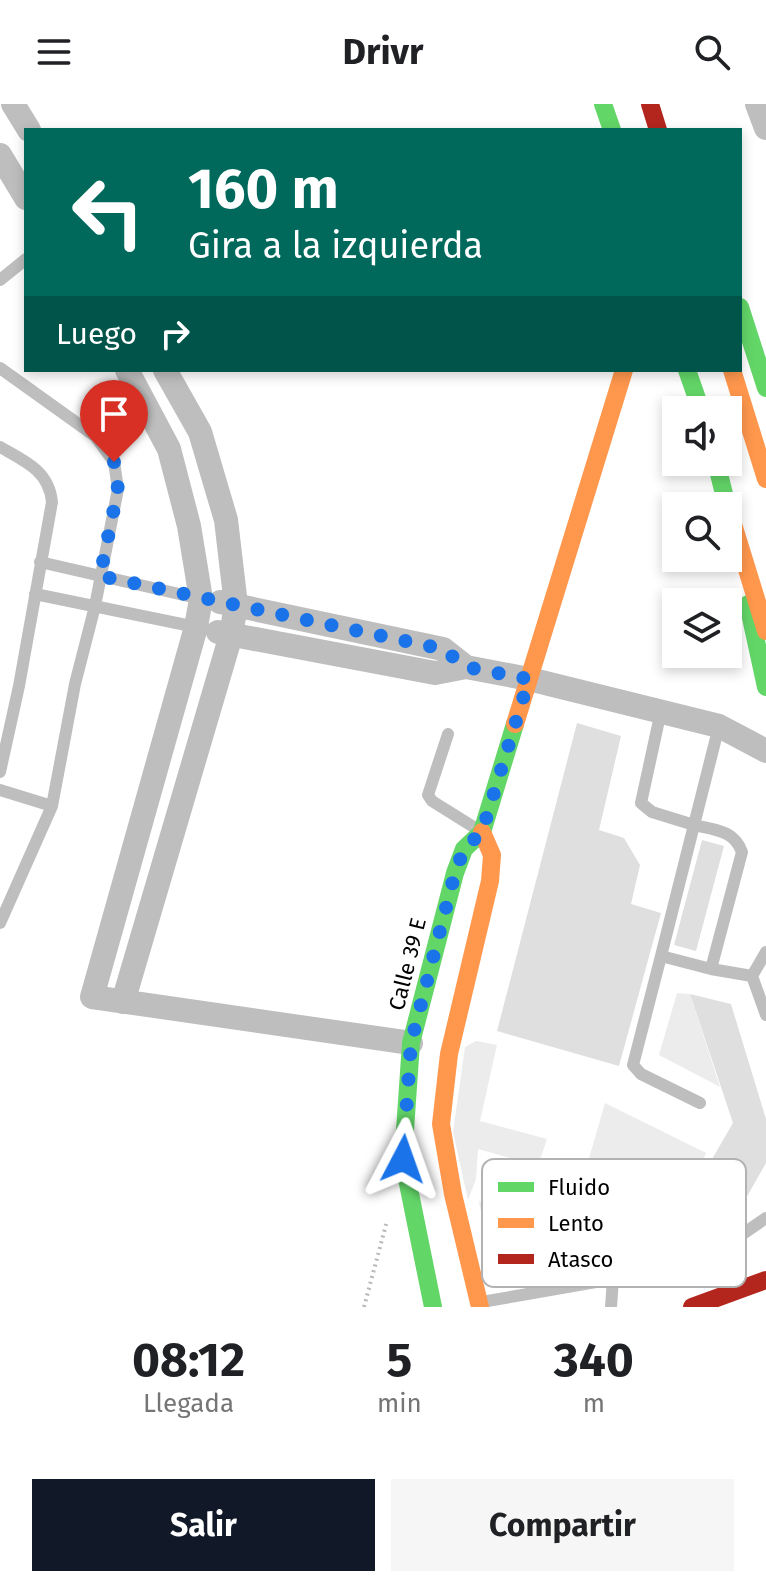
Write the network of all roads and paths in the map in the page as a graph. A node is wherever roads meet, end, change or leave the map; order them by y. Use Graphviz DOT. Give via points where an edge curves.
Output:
graph roads {
  1 [pos="13,104"];
  2 [pos="603,104"];
  3 [pos="652,104"];
  4 [pos="757,104"];
  5 [pos="28,128"];
  6 [pos="611,128"];
  7 [pos="658,128"];
  8 [pos="670,128"];
  9 [pos="766,128"];
  10 [pos="0,155"];
  11 [pos="24,195"];
  12 [pos="24,261"];
  13 [pos="0,280"];
  14 [pos="742,313"];
  15 [pos="0,368"];
  16 [pos="128,372"];
  17 [pos="166,372"];
  18 [pos="623,372"];
  19 [pos="688,372"];
  20 [pos="733,372"];
  21 [pos="766,388"];
  22 [pos="696,396"];
  23 [pos="0,447"];
  24 [pos="766,479"];
  25 [pos="742,554"];
  26 [pos="40,562"];
  27 [pos="741,572"];
  28 [pos="100,576"];
  29 [pos="35,594"];
  30 [pos="201,599"];
  31 [pos="236,605"];
  32 [pos="95,606"];
  33 [pos="196,627"];
  34 [pos="766,631"];
  35 [pos="231,635"];
  36 [pos="466,667"];
  37 [pos="529,679"];
  38 [pos="766,687"];
  39 [pos="661,711"];
  40 [pos="719,726"];
  41 [pos="448,734"];
  42 [pos="766,751"];
  43 [pos="0,772"];
  44 [pos="0,790"];
  45 [pos="52,806"];
  46 [pos="694,825"];
  47 [pos="482,832"];
  48 [pos="0,923"];
  49 [pos="766,952"];
  50 [pos="661,956"];
  51 [pos="711,969"];
  52 [pos="752,976"];
  53 [pos="123,1002"];
  54 [pos="766,1015"];
  55 [pos="411,1043"];
  56 [pos="700,1103"];
  57 [pos="388,1216"];
  58 [pos="766,1218"];
  59 [pos="746,1232"];
  60 [pos="766,1280"];
  61 [pos="572,1287"];
  62 [pos="612,1287"];
  63 [pos="480,1305"];
  64 [pos="364,1307"];
  65 [pos="433,1307"];
  66 [pos="611,1307"];
  67 [pos="692,1307"];
  1 -- 5 [label="street"];
  2 -- 6 [label="main road"];
  3 -- 7 [label="main road"];
  3 -- 8 [label="main road"];
  4 -- 9 [label="street"];
  10 -- 11 [label="street"];
  12 -- 13 [label="lane"];
  14 -- 21 [label="main road"];
  15 -- 28 [label="lane" via="95,436 114,462 118,489"];
  16 -- 30 [label="street" via="169,449"];
  17 -- 31 [label="street" via="200,432 226,520"];
  18 -- 37 [label="main road, Calle 39 E"];
  19 -- 22 [label="main road"];
  20 -- 24 [label="main road"];
  23 -- 26 [label="lane" via="37,468 50,487"];
  25 -- 34 [label="main road"];
  26 -- 28 [label="lane"];
  26 -- 29 [label="lane"];
  27 -- 38 [label="main road"];
  28 -- 30 [label="lane"];
  28 -- 32 [label="lane"];
  29 -- 32 [label="lane"];
  29 -- 43 [label="lane"];
  30 -- 31 [label="street"];
  30 -- 33 [label="street"];
  31 -- 35 [label="street"];
  31 -- 36 [label="street" via="443,649"];
  32 -- 33 [label="lane"];
  32 -- 45 [label="lane"];
  33 -- 35 [label="street"];
  33 -- 53 [label="street" via="92,997"];
  35 -- 36 [label="street" via="435,673"];
  35 -- 53 [label="street"];
  36 -- 37 [label="street"];
  37 -- 39 [label="street"];
  37 -- 47 [label="main road, Calle 39 E"];
  39 -- 40 [label="street"];
  39 -- 46 [label="lane" via="641,803 652,812"];
  40 -- 42 [label="street"];
  40 -- 46 [label="lane"];
  41 -- 47 [label="lane" via="428,795"];
  44 -- 45 [label="lane"];
  45 -- 48 [label="lane"];
  46 -- 50 [label="lane"];
  46 -- 51 [label="lane" via="727,832 738,839 742,852"];
  47 -- 55 [label="main road, Calle 39 E" via="464,849 455,873"];
  47 -- 63 [label="main road" via="492,855 490,881 449,1054 441,1124"];
  49 -- 52 [label="lane"];
  50 -- 51 [label="lane"];
  50 -- 56 [label="lane" via="633,1065"];
  51 -- 52 [label="lane"];
  52 -- 54 [label="lane"];
  53 -- 55 [label="street"];
  55 -- 65 [label="main road, Calle 39 E" via="403,1159"];
  57 -- 64 [label="path"];
  58 -- 59 [label="lane"];
  60 -- 67 [label="main road"];
  61 -- 63 [label="lane"];
  62 -- 66 [label="lane"];
}
